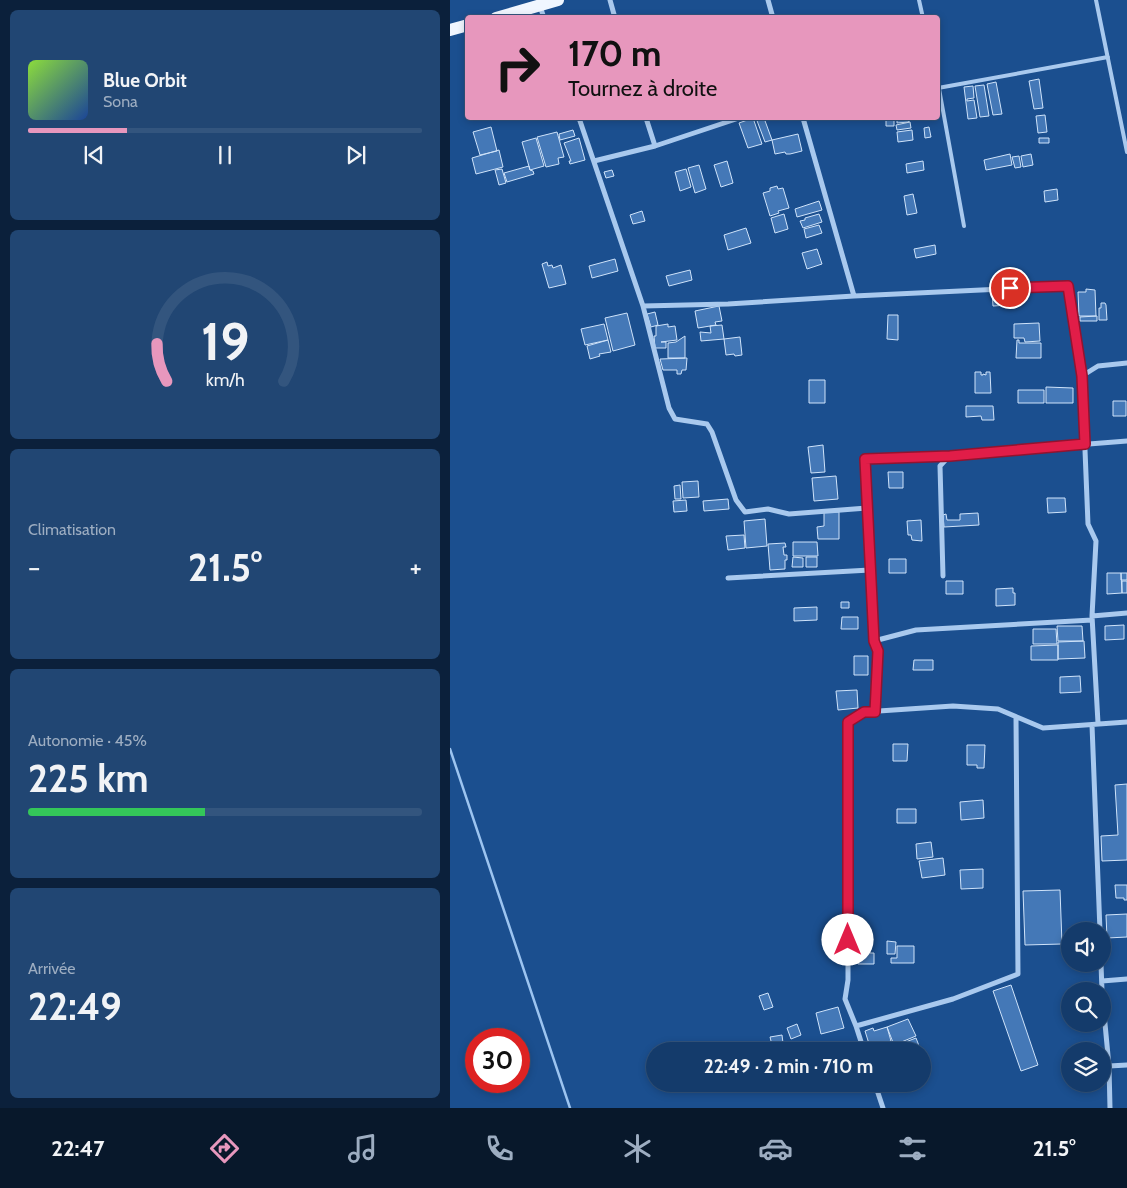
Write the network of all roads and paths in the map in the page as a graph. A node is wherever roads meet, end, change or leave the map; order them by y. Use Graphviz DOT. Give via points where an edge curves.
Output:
graph roads {
  1 [pos="558,0"];
  2 [pos="610,0"];
  3 [pos="768,0"];
  4 [pos="919,0"];
  5 [pos="1096,0"];
  6 [pos="540,5"];
  7 [pos="506,15"];
  8 [pos="543,15"];
  9 [pos="614,15"];
  10 [pos="772,15"];
  11 [pos="922,15"];
  12 [pos="465,27"];
  13 [pos="450,30"];
  14 [pos="1108,56"];
  15 [pos="940,86"];
  16 [pos="940,97"];
  17 [pos="580,120"];
  18 [pos="647,120"];
  19 [pos="734,120"];
  20 [pos="804,120"];
  21 [pos="655,146"];
  22 [pos="1127,152"];
  23 [pos="594,161"];
  24 [pos="964,226"];
  25 [pos="854,296"];
  26 [pos="643,306"];
  27 [pos="1127,363"];
  28 [pos="1082,376"];
  29 [pos="1127,441"];
  30 [pos="1085,444"];
  31 [pos="950,456"];
  32 [pos="867,508"];
  33 [pos="870,570"];
  34 [pos="943,576"];
  35 [pos="728,578"];
  36 [pos="1127,613"];
  37 [pos="1092,618"];
  38 [pos="874,641"];
  39 [pos="875,712"];
  40 [pos="1016,717"];
  41 [pos="1127,722"];
  42 [pos="1095,724"];
  43 [pos="1100,922"];
  44 [pos="1101,972"];
  45 [pos="1127,979"];
  46 [pos="1102,981"];
  47 [pos="856,1026"];
  48 [pos="861,1042"];
  49 [pos="1127,1064"];
  50 [pos="1111,1066"];
  51 [pos="878,1092"];
  52 [pos="1110,1092"];
  53 [pos="883,1108"];
  54 [pos="1110,1108"];
  1 -- 6 [label="main road"];
  2 -- 9 [label="street"];
  3 -- 10 [label="street"];
  4 -- 11 [label="lane"];
  5 -- 14 [label="lane"];
  6 -- 7 [label="main road"];
  6 -- 8 [label="street"];
  12 -- 13 [label="main road"];
  14 -- 15 [label="lane"];
  14 -- 22 [label="lane"];
  16 -- 24 [label="lane"];
  17 -- 23 [label="street"];
  18 -- 21 [label="street"];
  19 -- 21 [label="street"];
  20 -- 25 [label="street"];
  21 -- 23 [label="street"];
  23 -- 26 [label="street"];
  25 -- 26 [label="street"];
  25 -- 28 [label="street" via="1068,286"];
  26 -- 32 [label="street" via="669,408 675,419 707,424 736,500 745,512 768,510 789,514"];
  27 -- 28 [label="street" via="1098,366"];
  28 -- 30 [label="street"];
  29 -- 30 [label="street"];
  30 -- 31 [label="street"];
  30 -- 37 [label="street" via="1088,524 1096,541"];
  31 -- 32 [label="street" via="865,459"];
  31 -- 34 [label="street" via="940,466"];
  32 -- 33 [label="street"];
  33 -- 35 [label="street"];
  33 -- 38 [label="street"];
  36 -- 37 [label="street"];
  37 -- 38 [label="street" via="916,630"];
  37 -- 42 [label="street"];
  38 -- 39 [label="street" via="878,651"];
  39 -- 40 [label="street" via="953,706 998,709"];
  39 -- 47 [label="street" via="864,712 848,722 848,980 845,999"];
  40 -- 42 [label="street" via="1043,728"];
  40 -- 47 [label="street" via="1018,974 953,999"];
  41 -- 42 [label="street"];
  42 -- 43 [label="street"];
  44 -- 46 [label="street"];
  45 -- 46 [label="street"];
  47 -- 48 [label="street"];
  49 -- 50 [label="street"];
  51 -- 53 [label="street"];
  52 -- 54 [label="street"];
}
